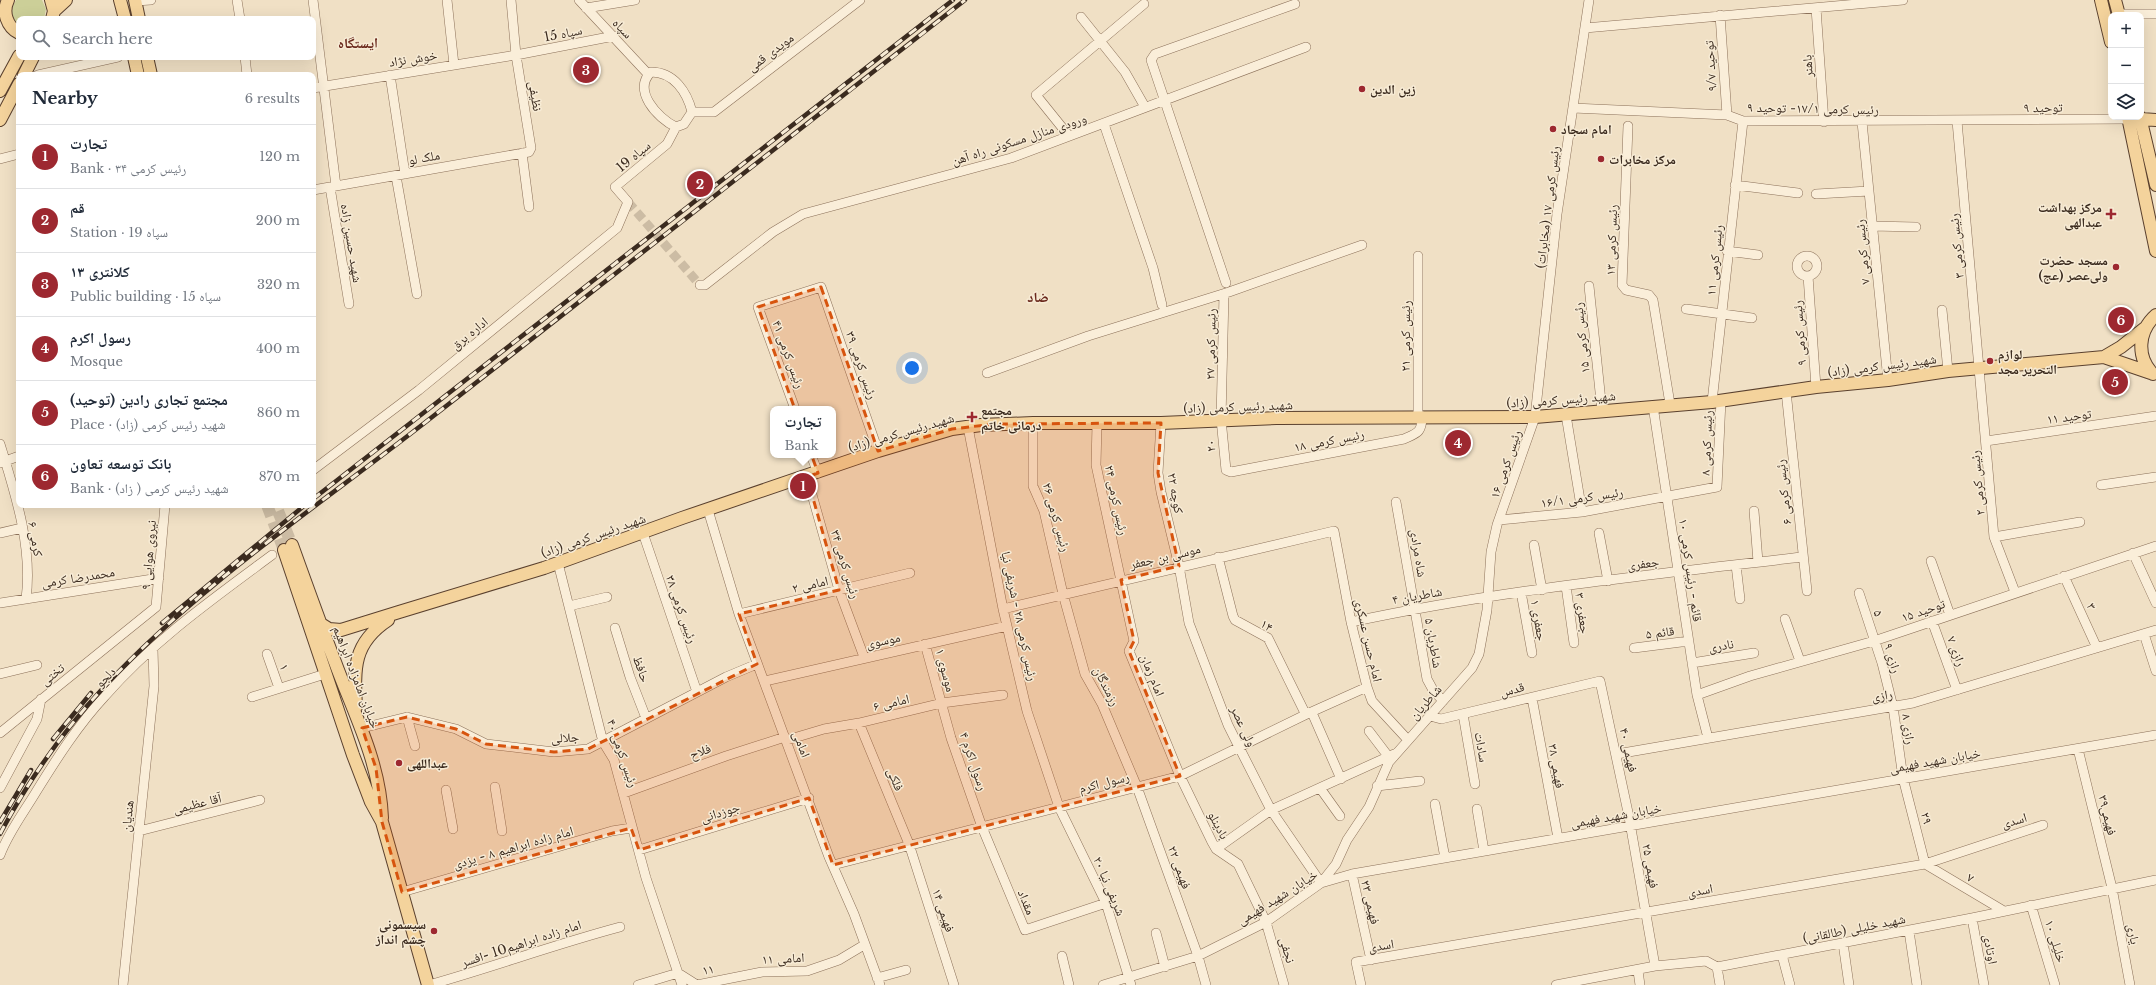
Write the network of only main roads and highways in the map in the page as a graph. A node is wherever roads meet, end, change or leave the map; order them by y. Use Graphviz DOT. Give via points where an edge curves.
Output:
graph roads {
  1 [pos="8,0"];
  2 [pos="66,0"];
  3 [pos="120,0"];
  4 [pos="2101,0"];
  5 [pos="2115,0"];
  6 [pos="135,1"];
  7 [pos="53,7"];
  8 [pos="2118,12"];
  9 [pos="3,16"];
  10 [pos="124,16"];
  11 [pos="138,16"];
  12 [pos="2108,29"];
  13 [pos="16,33"];
  14 [pos="17,60"];
  15 [pos="32,60"];
  16 [pos="135,60"];
  17 [pos="148,60"];
  18 [pos="30,72"];
  19 [pos="137,72"];
  20 [pos="150,72"];
  21 [pos="16,90"];
  22 [pos="0,91"];
  23 [pos="2144,119"];
  24 [pos="0,120"];
  25 [pos="2134,120"];
  26 [pos="2135,120"];
  27 [pos="2156,120"];
  28 [pos="2156,185"];
  29 [pos="2156,251"];
  30 [pos="2156,304"];
  31 [pos="2151,321"];
  32 [pos="2104,356"];
  33 [pos="2154,375"];
  34 [pos="399,612"];
  35 [pos="321,624"];
  36 [pos="356,716"];
  37 [pos="367,742"];
  38 [pos="353,755"];
  39 [pos="382,822"];
  40 [pos="429,985"];
  1 -- 9 [label="main road"];
  2 -- 7 [label="main road"];
  3 -- 10 [label="main road"];
  4 -- 12 [label="main road"];
  5 -- 8 [label="main road"];
  6 -- 11 [label="main road"];
  9 -- 13 [label="main road"];
  14 -- 22 [label="main road"];
  15 -- 18 [label="main road"];
  16 -- 19 [label="main road"];
  17 -- 20 [label="main road"];
  21 -- 24 [label="main road"];
  23 -- 27 [label="main road"];
  25 -- 29 [label="main road"];
  26 -- 28 [label="main road"];
  30 -- 31 [label="main road"];
  31 -- 32 [label="main road" via="2121,347"];
  31 -- 33 [label="main road" via="2141,347 2142,356"];
  32 -- 33 [label="main road"];
  32 -- 34 [label="main road, شهید رئیس کرمی (زاد)" via="1948,371 1716,401 1535,417 1221,419 1161,423 994,424 952,429 878,451 631,535 558,563"];
  34 -- 35 [label="main road, شهید رئیس کرمی (زاد)" via="341,630 329,629"];
  34 -- 36 [label="main road" via="375,628 363,642 355,669"];
  35 -- 36 [label="main road, خیابان امامزاده ابراهیم"];
  35 -- 38 [label="main road, خیابان امامزاده ابراهیم" via="288,548 325,674"];
  36 -- 37 [label="main road, خیابان امامزاده ابراهیم"];
  37 -- 38 [label="main road" via="366,756 359,759"];
  37 -- 39 [label="main road, خیابان امامزاده ابراهیم" via="376,768"];
  38 -- 39 [label="main road, خیابان امامزاده ابراهیم" via="371,802"];
  39 -- 40 [label="main road, خیابان امامزاده ابراهیم"];
}
